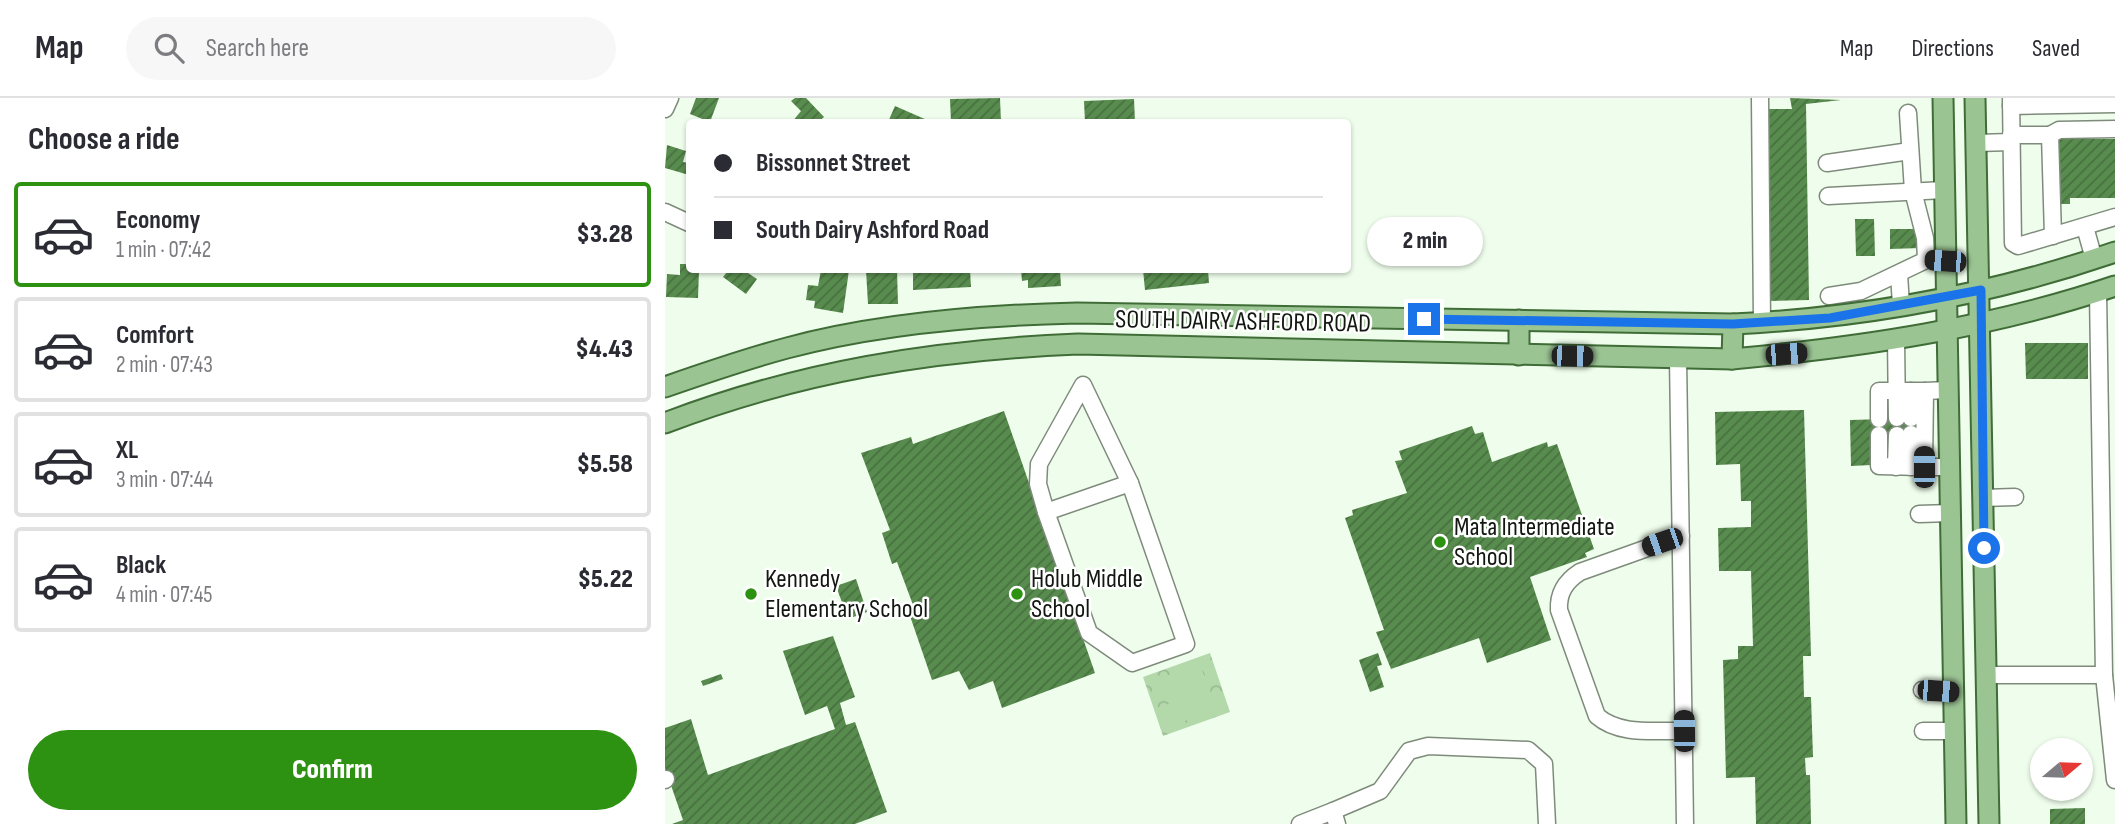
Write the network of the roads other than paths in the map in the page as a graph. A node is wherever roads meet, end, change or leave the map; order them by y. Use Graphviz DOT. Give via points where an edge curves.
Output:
graph roads {
  1 [pos="670,98"];
  2 [pos="1760,98"];
  3 [pos="1943,98"];
  4 [pos="1975,98"];
  5 [pos="2011,102"];
  6 [pos="2115,104"];
  7 [pos="1911,108"];
  8 [pos="665,109"];
  9 [pos="2115,129"];
  10 [pos="2050,135"];
  11 [pos="2011,138"];
  12 [pos="1977,144"];
  13 [pos="1910,151"];
  14 [pos="1827,163"];
  15 [pos="1944,190"];
  16 [pos="1913,191"];
  17 [pos="1828,196"];
  18 [pos="665,212"];
  19 [pos="2115,217"];
  20 [pos="1919,218"];
  21 [pos="1944,220"];
  22 [pos="686,222"];
  23 [pos="2085,227"];
  24 [pos="2053,236"];
  25 [pos="2115,252"];
  26 [pos="2094,259"];
  27 [pos="1936,260"];
  28 [pos="1899,274"];
  29 [pos="2106,289"];
  30 [pos="1981,290"];
  31 [pos="1861,291"];
  32 [pos="1829,296"];
  33 [pos="1947,296"];
  34 [pos="1901,305"];
  35 [pos="1862,312"];
  36 [pos="1077,313"];
  37 [pos="1304,315"];
  38 [pos="1519,320"];
  39 [pos="1762,323"];
  40 [pos="1733,324"];
  41 [pos="1980,324"];
  42 [pos="871,330"];
  43 [pos="1947,330"];
  44 [pos="2107,330"];
  45 [pos="1896,338"];
  46 [pos="1078,344"];
  47 [pos="1303,349"];
  48 [pos="1519,355"];
  49 [pos="1678,358"];
  50 [pos="1732,359"];
  51 [pos="877,363"];
  52 [pos="2108,369"];
  53 [pos="665,387"];
  54 [pos="1948,390"];
  55 [pos="1911,391"];
  56 [pos="665,423"];
  57 [pos="1910,467"];
  58 [pos="1950,467"];
  59 [pos="1130,483"];
  60 [pos="2015,497"];
  61 [pos="1983,498"];
  62 [pos="1046,512"];
  63 [pos="1951,513"];
  64 [pos="1919,514"];
  65 [pos="1681,536"];
  66 [pos="2104,675"];
  67 [pos="1986,684"];
  68 [pos="1921,690"];
  69 [pos="1954,692"];
  70 [pos="1684,731"];
  71 [pos="1923,731"];
  72 [pos="1955,731"];
  73 [pos="2115,780"];
  74 [pos="1335,818"];
  75 [pos="1300,824"];
  76 [pos="1546,824"];
  77 [pos="1685,824"];
  78 [pos="1956,824"];
  79 [pos="1989,824"];
  1 -- 8 [label="street"];
  2 -- 39 [label="street"];
  3 -- 15 [label="main road"];
  4 -- 12 [label="main road"];
  5 -- 6 [label="street"];
  5 -- 11 [label="street"];
  7 -- 13 [label="street"];
  9 -- 10 [label="street" via="2059,130"];
  10 -- 11 [label="street"];
  10 -- 24 [label="street"];
  11 -- 12 [label="street"];
  11 -- 24 [label="street" via="2013,243 2018,246"];
  12 -- 30 [label="main road"];
  13 -- 14 [label="street"];
  13 -- 16 [label="street"];
  15 -- 16 [label="street"];
  15 -- 21 [label="main road"];
  16 -- 17 [label="street"];
  16 -- 20 [label="street"];
  18 -- 22 [label="street"];
  19 -- 23 [label="street"];
  20 -- 21 [label="street"];
  20 -- 27 [label="street"];
  21 -- 27 [label="main road"];
  23 -- 24 [label="street"];
  23 -- 26 [label="street"];
  25 -- 26 [label="main road, SOUTH DAIRY ASHFORD ROAD"];
  26 -- 29 [label="main road"];
  26 -- 30 [label="main road, SOUTH DAIRY ASHFORD ROAD"];
  27 -- 28 [label="street"];
  27 -- 33 [label="main road"];
  28 -- 31 [label="street"];
  28 -- 34 [label="street"];
  29 -- 41 [label="main road, SOUTH DAIRY ASHFORD ROAD"];
  29 -- 44 [label="street"];
  30 -- 33 [label="main road, SOUTH DAIRY ASHFORD ROAD"];
  30 -- 41 [label="main road"];
  31 -- 32 [label="street"];
  31 -- 35 [label="street"];
  33 -- 34 [label="main road, SOUTH DAIRY ASHFORD ROAD"];
  33 -- 43 [label="main road"];
  34 -- 35 [label="main road, SOUTH DAIRY ASHFORD ROAD"];
  35 -- 39 [label="main road, SOUTH DAIRY ASHFORD ROAD"];
  36 -- 37 [label="main road, SOUTH DAIRY ASHFORD ROAD"];
  36 -- 42 [label="main road, SOUTH DAIRY ASHFORD ROAD" via="993,316"];
  36 -- 46 [label="main road"];
  37 -- 38 [label="main road, SOUTH DAIRY ASHFORD ROAD"];
  37 -- 47 [label="main road"];
  38 -- 40 [label="main road, SOUTH DAIRY ASHFORD ROAD"];
  38 -- 48 [label="main road"];
  39 -- 40 [label="main road, SOUTH DAIRY ASHFORD ROAD"];
  40 -- 50 [label="main road"];
  41 -- 43 [label="main road, SOUTH DAIRY ASHFORD ROAD"];
  41 -- 61 [label="main road"];
  42 -- 51 [label="main road"];
  42 -- 53 [label="main road, SOUTH DAIRY ASHFORD ROAD" via="788,348"];
  43 -- 45 [label="main road, SOUTH DAIRY ASHFORD ROAD"];
  43 -- 54 [label="main road"];
  44 -- 52 [label="street"];
  45 -- 50 [label="main road, SOUTH DAIRY ASHFORD ROAD" via="1825,351"];
  45 -- 55 [label="street"];
  46 -- 47 [label="main road, SOUTH DAIRY ASHFORD ROAD"];
  46 -- 51 [label="main road, SOUTH DAIRY ASHFORD ROAD"];
  47 -- 48 [label="main road, SOUTH DAIRY ASHFORD ROAD"];
  48 -- 49 [label="main road, SOUTH DAIRY ASHFORD ROAD"];
  49 -- 50 [label="main road, SOUTH DAIRY ASHFORD ROAD"];
  49 -- 65 [label="street"];
  51 -- 56 [label="main road, SOUTH DAIRY ASHFORD ROAD" via="734,397"];
  52 -- 66 [label="street" via="2098,399"];
  54 -- 55 [label="street"];
  54 -- 58 [label="main road"];
  55 -- 57 [label="street"];
  55 -- 57 [label="street" via="1904,426"];
  55 -- 57 [label="street" via="1879,391 1878,466"];
  57 -- 58 [label="street"];
  58 -- 63 [label="main road"];
  59 -- 62 [label="street"];
  59 -- 62 [label="street" via="1083,385 1039,464 1038,484"];
  59 -- 62 [label="street" via="1186,644 1132,663 1089,633"];
  60 -- 61 [label="street"];
  61 -- 67 [label="main road"];
  63 -- 64 [label="street"];
  63 -- 69 [label="main road"];
  65 -- 70 [label="street"];
  65 -- 70 [label="street" via="1580,572 1570,578 1558,598 1597,716 1631,730"];
  66 -- 67 [label="street"];
  66 -- 73 [label="street"];
  67 -- 69 [label="main road"];
  67 -- 79 [label="main road"];
  68 -- 69 [label="street"];
  69 -- 72 [label="main road"];
  70 -- 77 [label="street"];
  71 -- 72 [label="street"];
  72 -- 78 [label="main road"];
  74 -- 75 [label="street"];
  74 -- 76 [label="street" via="1380,791 1409,751 1428,746 1528,750 1544,764"];
}
